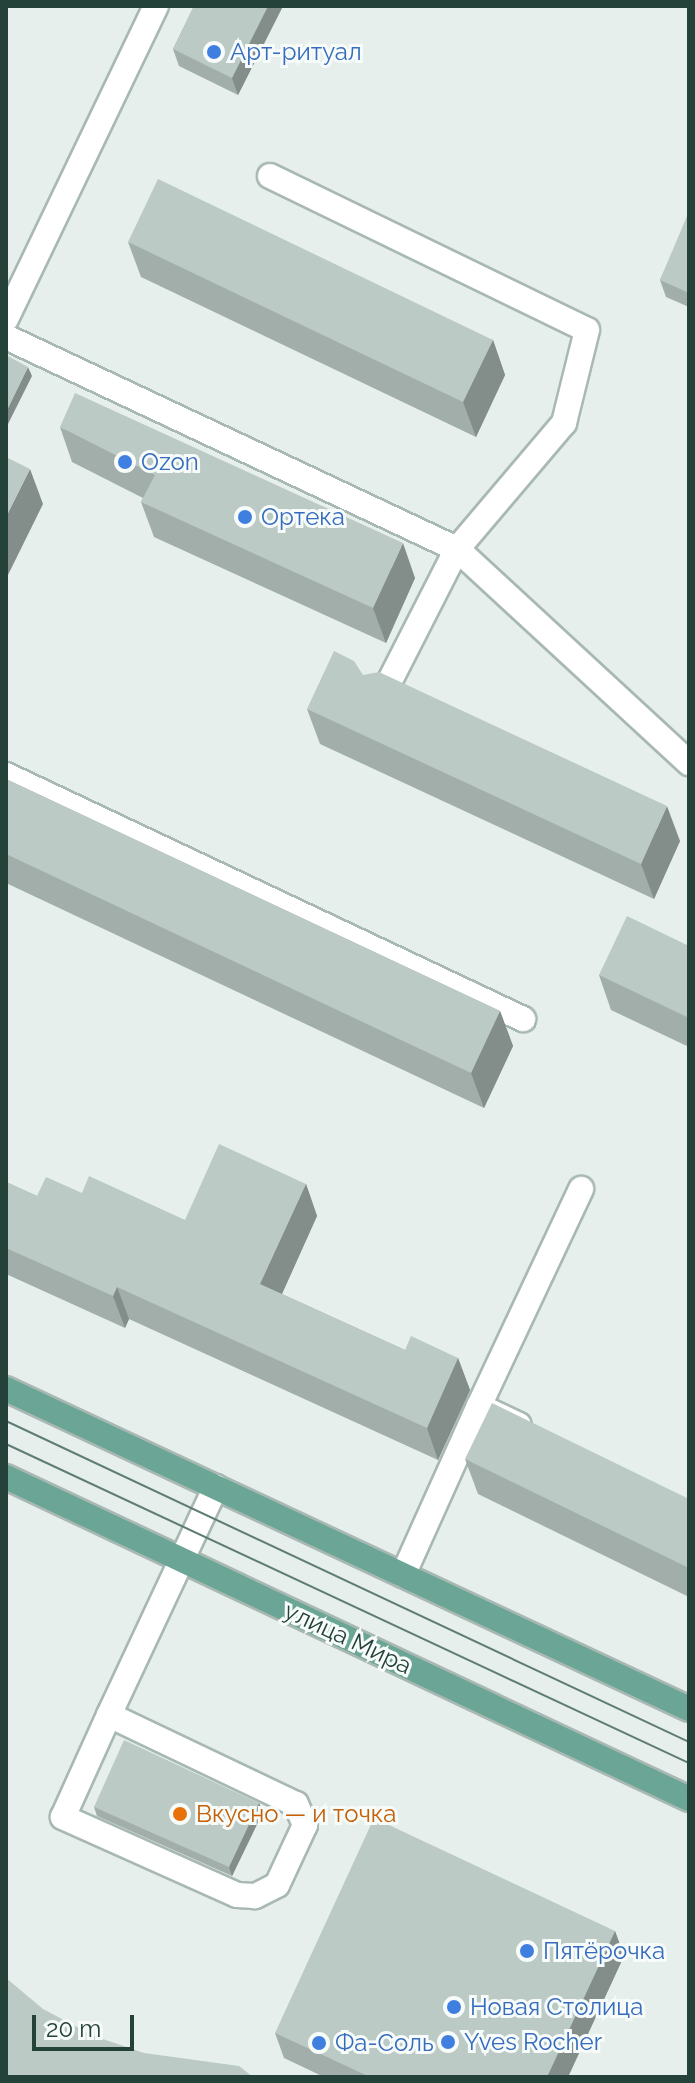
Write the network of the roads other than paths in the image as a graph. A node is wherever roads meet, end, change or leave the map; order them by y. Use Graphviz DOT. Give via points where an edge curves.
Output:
graph roads {
  1 [pos="156,6"];
  2 [pos="270,176"];
  3 [pos="6,319"];
  4 [pos="6,337"];
  5 [pos="457,549"];
  6 [pos="382,696"];
  7 [pos="689,763"];
  8 [pos="6,775"];
  9 [pos="523,1019"];
  10 [pos="581,1189"];
  11 [pos="6,1389"];
  12 [pos="479,1406"];
  13 [pos="549,1439"];
  14 [pos="6,1477"];
  15 [pos="216,1487"];
  16 [pos="183,1560"];
  17 [pos="403,1575"];
  18 [pos="689,1709"];
  19 [pos="109,1715"];
  20 [pos="689,1799"];
  1 -- 3 [label="lane"];
  2 -- 5 [label="lane" via="587,330 564,423"];
  4 -- 5 [label="lane"];
  5 -- 6 [label="lane"];
  5 -- 7 [label="lane"];
  8 -- 9 [label="lane"];
  10 -- 12 [label="lane"];
  11 -- 15 [label="main road"];
  12 -- 13 [label="lane"];
  12 -- 17 [label="lane"];
  14 -- 16 [label="main road, улица Мира"];
  15 -- 16 [label="lane"];
  15 -- 17 [label="main road"];
  16 -- 19 [label="lane"];
  16 -- 20 [label="main road, улица Мира"];
  17 -- 18 [label="main road"];
  19 -- 19 [label="lane" via="63,1817 237,1895 255,1896 277,1885 305,1825 296,1804"];
}
